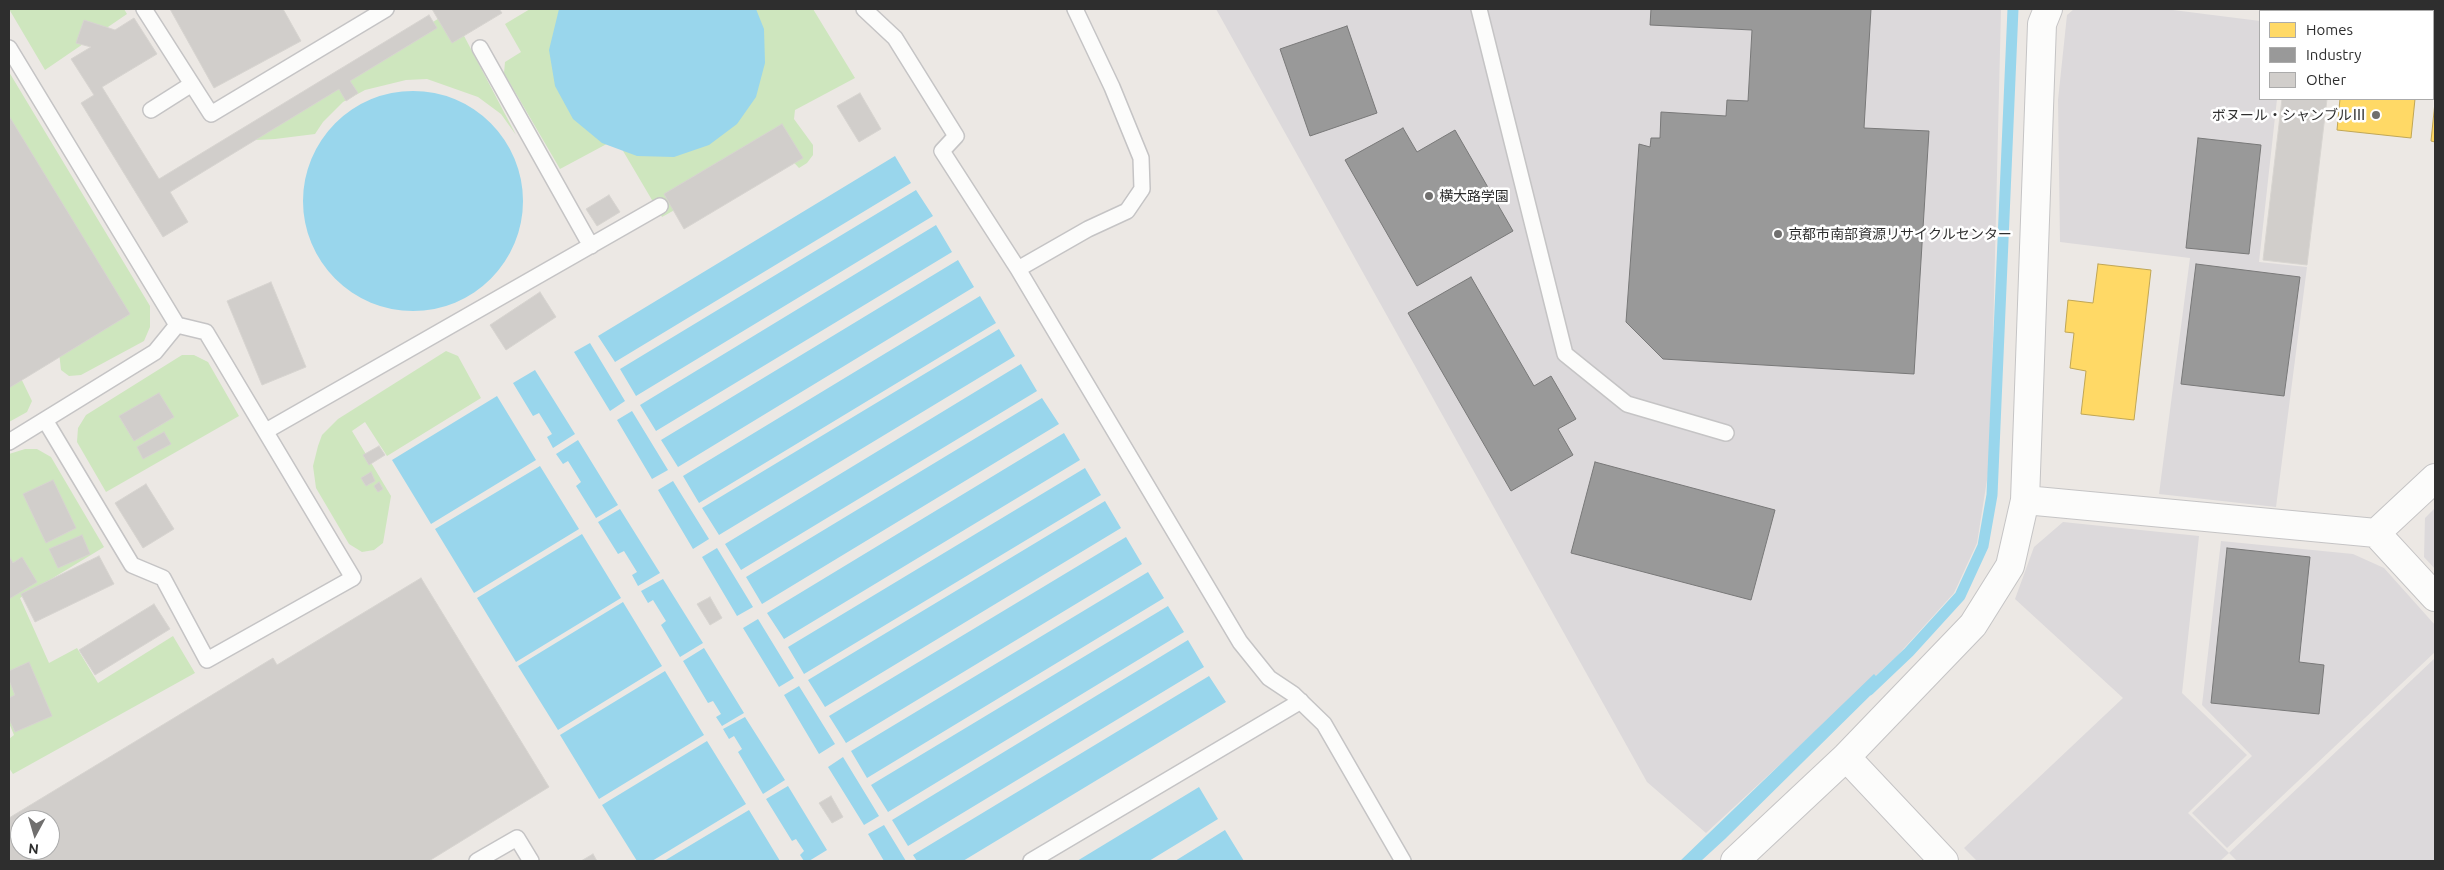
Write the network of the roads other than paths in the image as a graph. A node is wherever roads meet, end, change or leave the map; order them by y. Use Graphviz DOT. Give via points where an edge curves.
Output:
graph roads {
  1 [pos="144,9"];
  2 [pos="386,9"];
  3 [pos="864,9"];
  4 [pos="1075,9"];
  5 [pos="1479,9"];
  6 [pos="2048,9"];
  7 [pos="9,48"];
  8 [pos="480,48"];
  9 [pos="192,84"];
  10 [pos="151,110"];
  11 [pos="660,206"];
  12 [pos="591,246"];
  13 [pos="1018,269"];
  14 [pos="178,325"];
  15 [pos="45,420"];
  16 [pos="266,431"];
  17 [pos="1726,433"];
  18 [pos="9,442"];
  19 [pos="2435,478"];
  20 [pos="2025,500"];
  21 [pos="2376,533"];
  22 [pos="2435,597"];
  23 [pos="1301,701"];
  24 [pos="1846,757"];
  25 [pos="477,861"];
  26 [pos="531,861"];
  27 [pos="1031,861"];
  28 [pos="1403,861"];
  29 [pos="1734,861"];
  30 [pos="1944,861"];
  1 -- 9 [label="lane"];
  2 -- 9 [label="lane" via="211,114"];
  3 -- 13 [label="lane" via="894,38 956,136 942,151"];
  4 -- 13 [label="lane" via="1141,158 1142,189 1127,211"];
  5 -- 17 [label="lane" via="1565,354 1627,404"];
  6 -- 20 [label="street" via="2042,24"];
  7 -- 14 [label="lane"];
  8 -- 12 [label="lane"];
  9 -- 10 [label="lane"];
  11 -- 12 [label="lane"];
  12 -- 16 [label="lane"];
  13 -- 23 [label="lane" via="1240,642 1268,678"];
  14 -- 15 [label="lane" via="154,352"];
  14 -- 16 [label="lane" via="206,332"];
  15 -- 16 [label="lane" via="132,566 163,578 207,660 353,578"];
  15 -- 18 [label="lane"];
  19 -- 21 [label="street"];
  20 -- 21 [label="street"];
  20 -- 24 [label="street" via="2010,566 1973,625"];
  21 -- 22 [label="street"];
  23 -- 27 [label="lane"];
  23 -- 28 [label="lane" via="1324,724"];
  24 -- 29 [label="street"];
  24 -- 30 [label="street"];
  25 -- 26 [label="lane" via="517,838"];
}
